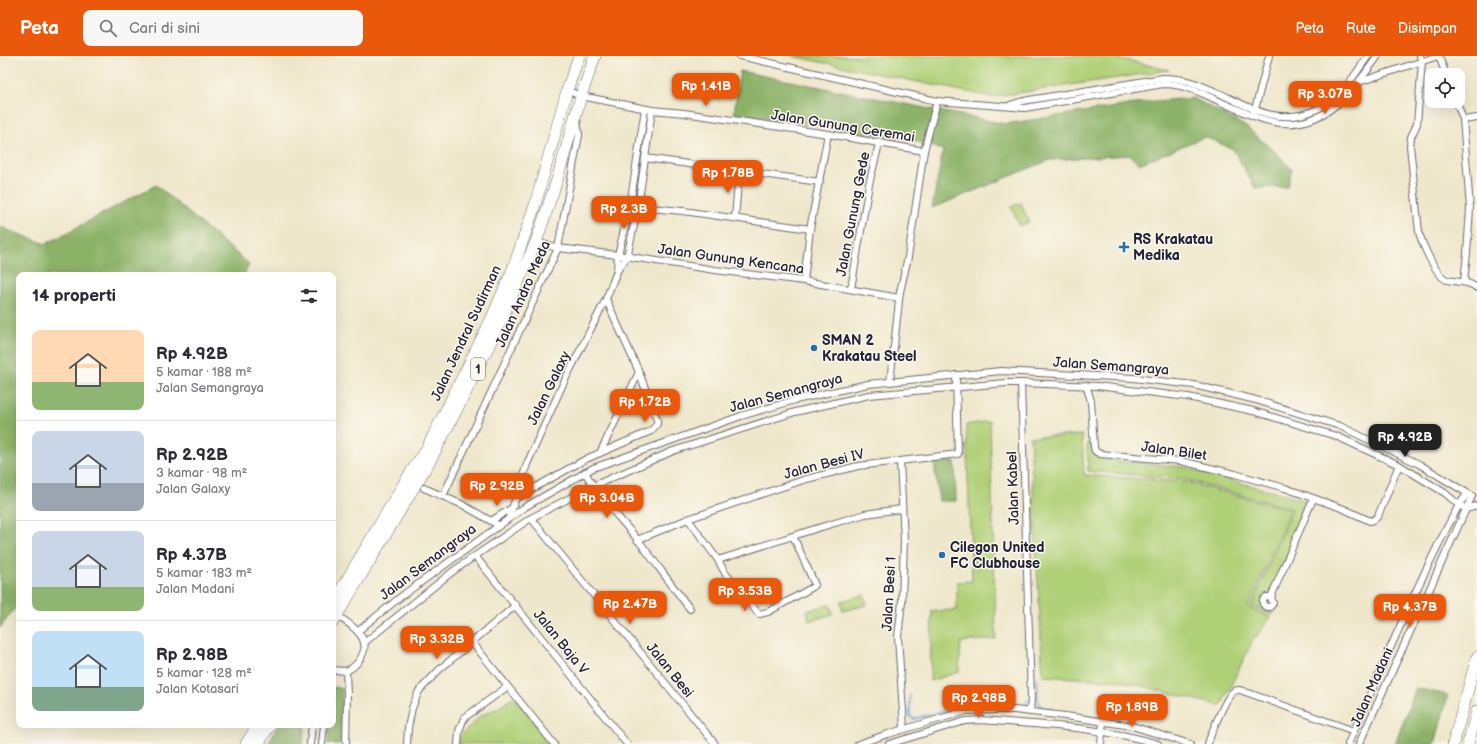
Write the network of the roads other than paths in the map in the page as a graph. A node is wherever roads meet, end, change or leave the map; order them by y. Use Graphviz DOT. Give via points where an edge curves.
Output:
graph roads {
  1 [pos="580,56"];
  2 [pos="595,56"];
  3 [pos="740,56"];
  4 [pos="1269,56"];
  5 [pos="1368,56"];
  6 [pos="1378,56"];
  7 [pos="1439,56"];
  8 [pos="1421,59"];
  9 [pos="1443,68"];
  10 [pos="1359,82"];
  11 [pos="568,92"];
  12 [pos="581,96"];
  13 [pos="937,101"];
  14 [pos="1459,108"];
  15 [pos="645,109"];
  16 [pos="652,110"];
  17 [pos="576,113"];
  18 [pos="1254,113"];
  19 [pos="1477,118"];
  20 [pos="1463,120"];
  21 [pos="828,134"];
  22 [pos="879,144"];
  23 [pos="924,151"];
  24 [pos="645,158"];
  25 [pos="739,171"];
  26 [pos="820,182"];
  27 [pos="638,207"];
  28 [pos="735,218"];
  29 [pos="810,229"];
  30 [pos="536,242"];
  31 [pos="558,248"];
  32 [pos="618,255"];
  33 [pos="627,257"];
  34 [pos="617,271"];
  35 [pos="804,281"];
  36 [pos="1464,282"];
  37 [pos="1477,288"];
  38 [pos="851,289"];
  39 [pos="899,298"];
  40 [pos="606,299"];
  41 [pos="639,372"];
  42 [pos="956,375"];
  43 [pos="890,382"];
  44 [pos="1021,383"];
  45 [pos="1086,385"];
  46 [pos="1097,386"];
  47 [pos="957,387"];
  48 [pos="1256,400"];
  49 [pos="1091,401"];
  50 [pos="1253,412"];
  51 [pos="600,453"];
  52 [pos="900,461"];
  53 [pos="1399,465"];
  54 [pos="585,472"];
  55 [pos="593,486"];
  56 [pos="424,488"];
  57 [pos="1472,495"];
  58 [pos="443,496"];
  59 [pos="516,498"];
  60 [pos="1314,499"];
  61 [pos="1460,505"];
  62 [pos="1477,506"];
  63 [pos="512,508"];
  64 [pos="901,509"];
  65 [pos="1465,509"];
  66 [pos="509,518"];
  67 [pos="531,518"];
  68 [pos="688,519"];
  69 [pos="491,521"];
  70 [pos="498,525"];
  71 [pos="793,536"];
  72 [pos="637,540"];
  73 [pos="475,556"];
  74 [pos="718,560"];
  75 [pos="1271,597"];
  76 [pos="336,598"];
  77 [pos="516,605"];
  78 [pos="690,609"];
  79 [pos="336,613"];
  80 [pos="336,617"];
  81 [pos="358,631"];
  82 [pos="472,642"];
  83 [pos="364,643"];
  84 [pos="1477,657"];
  85 [pos="336,670"];
  86 [pos="346,671"];
  87 [pos="507,687"];
  88 [pos="1030,709"];
  89 [pos="1477,711"];
  90 [pos="1103,722"];
  91 [pos="256,728"];
  92 [pos="268,728"];
  93 [pos="312,728"];
  94 [pos="324,728"];
  95 [pos="904,728"];
  96 [pos="1354,730"];
  97 [pos="1102,732"];
  98 [pos="246,744"];
  99 [pos="258,744"];
  100 [pos="310,744"];
  101 [pos="322,744"];
  102 [pos="346,744"];
  103 [pos="407,744"];
  104 [pos="458,744"];
  105 [pos="554,744"];
  106 [pos="627,744"];
  107 [pos="715,744"];
  108 [pos="858,744"];
  109 [pos="889,744"];
  110 [pos="1101,744"];
  111 [pos="1158,744"];
  112 [pos="1190,744"];
  113 [pos="1208,744"];
  114 [pos="1348,744"];
  115 [pos="1359,744"];
  116 [pos="1453,744"];
  117 [pos="1468,744"];
  1 -- 11 [label="highway, Jalan Jendral Sudirman / 1"];
  2 -- 12 [label="highway, 1"];
  3 -- 13 [label="street"];
  4 -- 18 [label="street"];
  5 -- 18 [label="street" via="1338,96 1319,108 1306,114 1287,117"];
  6 -- 10 [label="street"];
  7 -- 8 [label="street"];
  7 -- 9 [label="street"];
  8 -- 10 [label="street"];
  8 -- 36 [label="street" via="1417,124 1410,146 1419,232 1421,241 1442,278"];
  10 -- 18 [label="street" via="1335,107 1315,118 1290,124 1274,122"];
  11 -- 12 [label="street, Jalan Gunung Ceremai"];
  11 -- 76 [label="highway, Jalan Jendral Sudirman / 1" via="535,205 492,320 427,448"];
  12 -- 15 [label="street, Jalan Gunung Ceremai"];
  12 -- 17 [label="highway, 1"];
  13 -- 18 [label="street" via="1025,108 1174,84"];
  13 -- 23 [label="street"];
  14 -- 20 [label="street"];
  15 -- 16 [label="street, Jalan Gunung Ceremai"];
  15 -- 32 [label="street, Jalan Galaxy" via="630,205"];
  16 -- 21 [label="street, Jalan Gunung Ceremai"];
  16 -- 24 [label="street, Jalan Galaxy"];
  17 -- 30 [label="highway, 1"];
  17 -- 31 [label="street, Jalan Andro Meda" via="579,135"];
  19 -- 20 [label="street"];
  20 -- 36 [label="street" via="1470,212"];
  21 -- 22 [label="street, Jalan Gunung Ceremai"];
  21 -- 26 [label="street"];
  22 -- 23 [label="street, Jalan Gunung Ceremai"];
  22 -- 38 [label="street, Jalan Gunung Gede" via="869,184"];
  23 -- 39 [label="street"];
  24 -- 25 [label="street"];
  24 -- 27 [label="street, Jalan Galaxy"];
  25 -- 26 [label="street"];
  25 -- 28 [label="street"];
  26 -- 29 [label="street"];
  27 -- 28 [label="street"];
  27 -- 33 [label="street, Jalan Galaxy"];
  28 -- 29 [label="street"];
  29 -- 35 [label="street"];
  30 -- 31 [label="street, Jalan Gunung Kencana"];
  30 -- 79 [label="highway, 1" via="496,332 431,459"];
  31 -- 32 [label="street, Jalan Gunung Kencana"];
  31 -- 58 [label="street, Jalan Andro Meda"];
  32 -- 33 [label="street, Jalan Gunung Kencana"];
  32 -- 34 [label="street, Jalan Galaxy"];
  33 -- 34 [label="street, Jalan Galaxy"];
  33 -- 35 [label="street, Jalan Gunung Kencana"];
  34 -- 40 [label="street, Jalan Galaxy"];
  35 -- 38 [label="street, Jalan Gunung Kencana"];
  36 -- 37 [label="street"];
  38 -- 39 [label="street, Jalan Gunung Kencana"];
  39 -- 43 [label="street"];
  40 -- 41 [label="street"];
  40 -- 59 [label="street, Jalan Galaxy" via="562,386 527,464"];
  41 -- 51 [label="street"];
  41 -- 51 [label="street" via="657,424 651,430"];
  42 -- 43 [label="street, Jalan Semangraya"];
  42 -- 47 [label="street"];
  42 -- 48 [label="street, Jalan Semangraya" via="1001,370 1133,378 1194,385"];
  43 -- 54 [label="street, Jalan Semangraya" via="868,384 800,399 749,414 606,462"];
  44 -- 45 [label="street, Jalan Semangraya"];
  44 -- 47 [label="street, Jalan Semangraya"];
  44 -- 88 [label="street, Jalan Kabel"];
  45 -- 46 [label="street, Jalan Semangraya"];
  45 -- 49 [label="street, Jalan Bilet"];
  46 -- 49 [label="street"];
  46 -- 50 [label="street, Jalan Semangraya" via="1188,397"];
  47 -- 52 [label="street, Jalan Besi IV" via="958,454"];
  47 -- 55 [label="street, Jalan Semangraya" via="869,395 796,412 673,451"];
  48 -- 50 [label="street"];
  48 -- 57 [label="street, Jalan Semangraya" via="1340,426 1419,464"];
  49 -- 60 [label="street, Jalan Bilet" via="1094,447 1100,454 1180,461 1285,488"];
  50 -- 53 [label="street, Jalan Semangraya" via="1336,436"];
  51 -- 59 [label="street"];
  52 -- 64 [label="street, Jalan Besi 1"];
  52 -- 68 [label="street, Jalan Besi IV" via="858,466 804,480"];
  53 -- 60 [label="street, Jalan Bilet" via="1378,516 1373,520 1366,520"];
  53 -- 61 [label="street, Jalan Semangraya"];
  54 -- 55 [label="street"];
  54 -- 66 [label="street, Jalan Semangraya"];
  55 -- 67 [label="street, Jalan Semangraya"];
  55 -- 72 [label="street"];
  56 -- 58 [label="street"];
  57 -- 61 [label="street, Jalan Madani"];
  57 -- 65 [label="street, Jalan Madani"];
  58 -- 69 [label="street"];
  59 -- 63 [label="street, Jalan Galaxy"];
  60 -- 75 [label="street"];
  61 -- 65 [label="street, Jalan Semangraya"];
  61 -- 96 [label="street, Jalan Madani" via="1433,556"];
  62 -- 65 [label="street"];
  63 -- 66 [label="street, Jalan Galaxy"];
  63 -- 69 [label="street"];
  64 -- 71 [label="street" via="865,514"];
  64 -- 95 [label="street, Jalan Besi 1" via="904,541 898,637"];
  65 -- 115 [label="street, Jalan Madani"];
  66 -- 70 [label="street, Jalan Semangraya"];
  67 -- 73 [label="street, Jalan Semangraya"];
  67 -- 107 [label="street, Jalan Besi"];
  68 -- 72 [label="street, Jalan Besi IV"];
  68 -- 74 [label="street"];
  69 -- 70 [label="street"];
  70 -- 81 [label="street, Jalan Semangraya"];
  71 -- 74 [label="street"];
  71 -- 74 [label="street" via="815,585 768,612 759,614 755,610 725,573"];
  72 -- 78 [label="street"];
  73 -- 77 [label="street, Jalan Baja V"];
  73 -- 83 [label="street, Jalan Semangraya"];
  77 -- 82 [label="street"];
  77 -- 106 [label="street, Jalan Baja V"];
  80 -- 81 [label="street"];
  81 -- 83 [label="street"];
  82 -- 87 [label="street"];
  82 -- 103 [label="street" via="440,669 420,691 412,708"];
  83 -- 86 [label="street" via="359,662"];
  84 -- 116 [label="highway"];
  85 -- 86 [label="street"];
  86 -- 102 [label="street"];
  87 -- 104 [label="street" via="464,718"];
  87 -- 105 [label="street"];
  88 -- 90 [label="street"];
  88 -- 95 [label="street" via="970,710"];
  89 -- 117 [label="highway"];
  90 -- 97 [label="street"];
  90 -- 112 [label="street" via="1132,726"];
  91 -- 98 [label="highway"];
  92 -- 99 [label="highway"];
  93 -- 100 [label="street"];
  94 -- 101 [label="street"];
  95 -- 108 [label="street"];
  96 -- 113 [label="street" via="1240,690 1230,695"];
  96 -- 114 [label="street, Jalan Madani"];
  97 -- 109 [label="street" via="981,720 965,721"];
  97 -- 110 [label="street"];
  97 -- 111 [label="street"];
}
